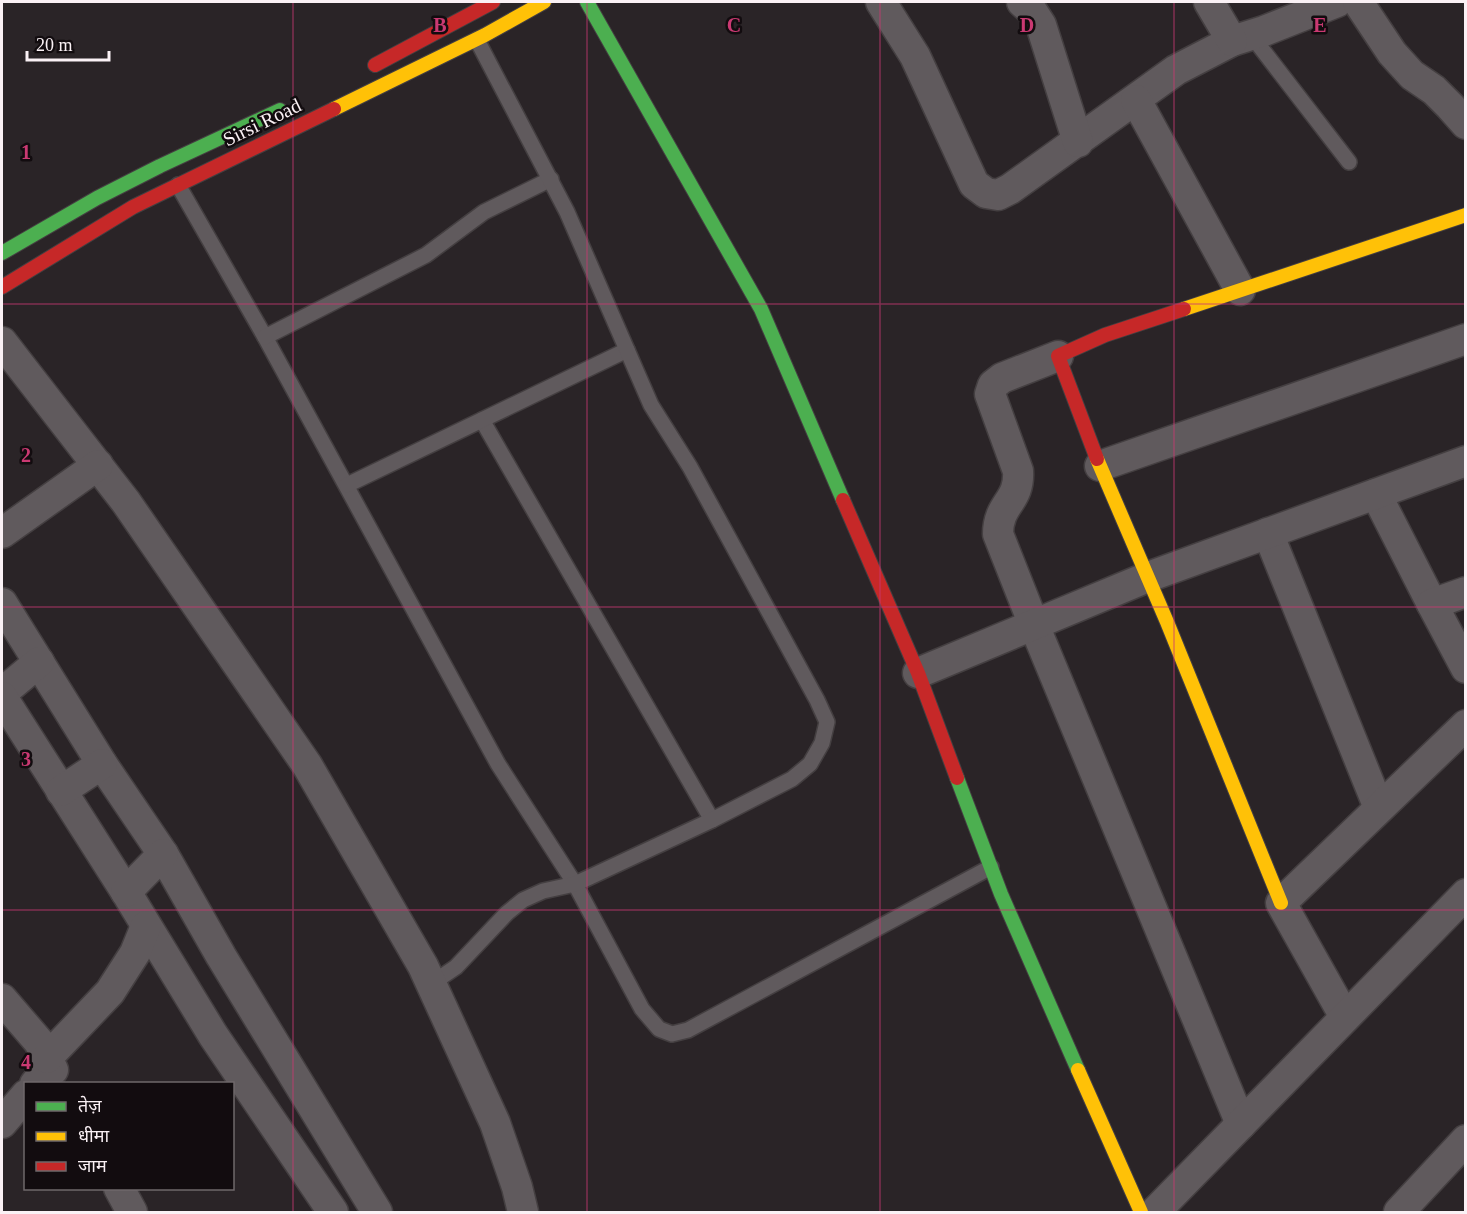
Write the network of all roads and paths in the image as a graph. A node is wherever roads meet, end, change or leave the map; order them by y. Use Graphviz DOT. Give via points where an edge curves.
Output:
graph roads {
  1 [pos="493,2"];
  2 [pos="544,2"];
  3 [pos="587,2"];
  4 [pos="881,2"];
  5 [pos="1022,2"];
  6 [pos="1209,2"];
  7 [pos="1337,2"];
  8 [pos="1358,2"];
  9 [pos="1242,38"];
  10 [pos="477,40"];
  11 [pos="368,70"];
  12 [pos="1136,100"];
  13 [pos="295,104"];
  14 [pos="1466,124"];
  15 [pos="1078,142"];
  16 [pos="1349,162"];
  17 [pos="551,179"];
  18 [pos="178,185"];
  19 [pos="1466,215"];
  20 [pos="2,253"];
  21 [pos="2,286"];
  22 [pos="1240,290"];
  23 [pos="266,337"];
  24 [pos="1466,339"];
  25 [pos="2,342"];
  26 [pos="627,350"];
  27 [pos="1058,356"];
  28 [pos="482,420"];
  29 [pos="1466,461"];
  30 [pos="98,465"];
  31 [pos="1100,466"];
  32 [pos="347,485"];
  33 [pos="1376,494"];
  34 [pos="2,533"];
  35 [pos="1268,533"];
  36 [pos="1148,577"];
  37 [pos="1466,592"];
  38 [pos="2,603"];
  39 [pos="1432,604"];
  40 [pos="1034,625"];
  41 [pos="39,662"];
  42 [pos="1466,668"];
  43 [pos="918,674"];
  44 [pos="2,695"];
  45 [pos="1466,725"];
  46 [pos="102,764"];
  47 [pos="61,791"];
  48 [pos="1379,808"];
  49 [pos="712,820"];
  50 [pos="163,854"];
  51 [pos="991,867"];
  52 [pos="575,884"];
  53 [pos="126,892"];
  54 [pos="1466,894"];
  55 [pos="1281,903"];
  56 [pos="146,926"];
  57 [pos="221,956"];
  58 [pos="431,984"];
  59 [pos="182,986"];
  60 [pos="2,999"];
  61 [pos="1346,1017"];
  62 [pos="49,1074"];
  63 [pos="24,1097"];
  64 [pos="2,1123"];
  65 [pos="1241,1124"];
  66 [pos="1466,1140"];
  67 [pos="119,1190"];
  68 [pos="132,1212"];
  69 [pos="333,1212"];
  70 [pos="377,1212"];
  71 [pos="523,1212"];
  72 [pos="1141,1212"];
  73 [pos="1155,1212"];
  74 [pos="1399,1212"];
  1 -- 11 [label="street"];
  2 -- 10 [label="street, Sirsi Road"];
  3 -- 43 [label="street" via="761,309"];
  4 -- 15 [label="street" via="915,56 974,184 986,193 998,195 1010,189"];
  5 -- 15 [label="street" via="1041,25"];
  6 -- 9 [label="street"];
  7 -- 9 [label="street"];
  8 -- 14 [label="street" via="1412,75 1434,90"];
  9 -- 12 [label="street" via="1176,70"];
  9 -- 16 [label="lane"];
  10 -- 17 [label="lane"];
  10 -- 18 [label="street, Sirsi Road"];
  12 -- 15 [label="street"];
  12 -- 22 [label="street"];
  13 -- 20 [label="street, Sirsi Road" via="97,198"];
  17 -- 23 [label="lane" via="484,212 426,255"];
  17 -- 26 [label="lane"];
  18 -- 21 [label="street, Sirsi Road" via="133,207"];
  18 -- 23 [label="lane"];
  19 -- 22 [label="street"];
  22 -- 27 [label="street" via="1105,335"];
  23 -- 32 [label="lane"];
  24 -- 31 [label="street"];
  25 -- 30 [label="street"];
  26 -- 28 [label="lane"];
  26 -- 49 [label="lane" via="651,405 690,467 827,722 822,743 810,764 792,779"];
  27 -- 31 [label="street"];
  27 -- 40 [label="street" via="1002,378 990,394 1019,483 1003,509 998,534"];
  28 -- 32 [label="lane"];
  28 -- 49 [label="lane"];
  29 -- 33 [label="street"];
  30 -- 34 [label="street"];
  30 -- 58 [label="street" via="307,765"];
  31 -- 36 [label="street"];
  32 -- 52 [label="lane" via="498,764"];
  33 -- 35 [label="street"];
  33 -- 39 [label="street"];
  35 -- 36 [label="street"];
  35 -- 48 [label="street"];
  36 -- 40 [label="street"];
  36 -- 55 [label="street"];
  37 -- 39 [label="street"];
  38 -- 41 [label="street"];
  39 -- 42 [label="street"];
  40 -- 43 [label="street"];
  40 -- 65 [label="street"];
  41 -- 44 [label="street"];
  41 -- 46 [label="street"];
  43 -- 51 [label="street"];
  44 -- 47 [label="street"];
  45 -- 48 [label="street"];
  46 -- 47 [label="street"];
  46 -- 50 [label="street"];
  47 -- 53 [label="street"];
  48 -- 55 [label="street"];
  49 -- 52 [label="lane"];
  50 -- 53 [label="street"];
  50 -- 57 [label="street"];
  51 -- 52 [label="lane" via="687,1030 672,1034 659,1029 642,1009"];
  51 -- 72 [label="street"];
  52 -- 58 [label="lane" via="524,900 456,967"];
  53 -- 56 [label="street"];
  54 -- 61 [label="street"];
  55 -- 61 [label="street"];
  56 -- 59 [label="street"];
  56 -- 62 [label="street" via="135,953 110,992"];
  57 -- 59 [label="street"];
  57 -- 70 [label="street"];
  58 -- 71 [label="street" via="495,1123"];
  59 -- 69 [label="street"];
  60 -- 62 [label="street" via="39,1042"];
  61 -- 65 [label="street"];
  63 -- 64 [label="street"];
  65 -- 73 [label="street"];
  66 -- 74 [label="street"];
  67 -- 68 [label="street"];
}
